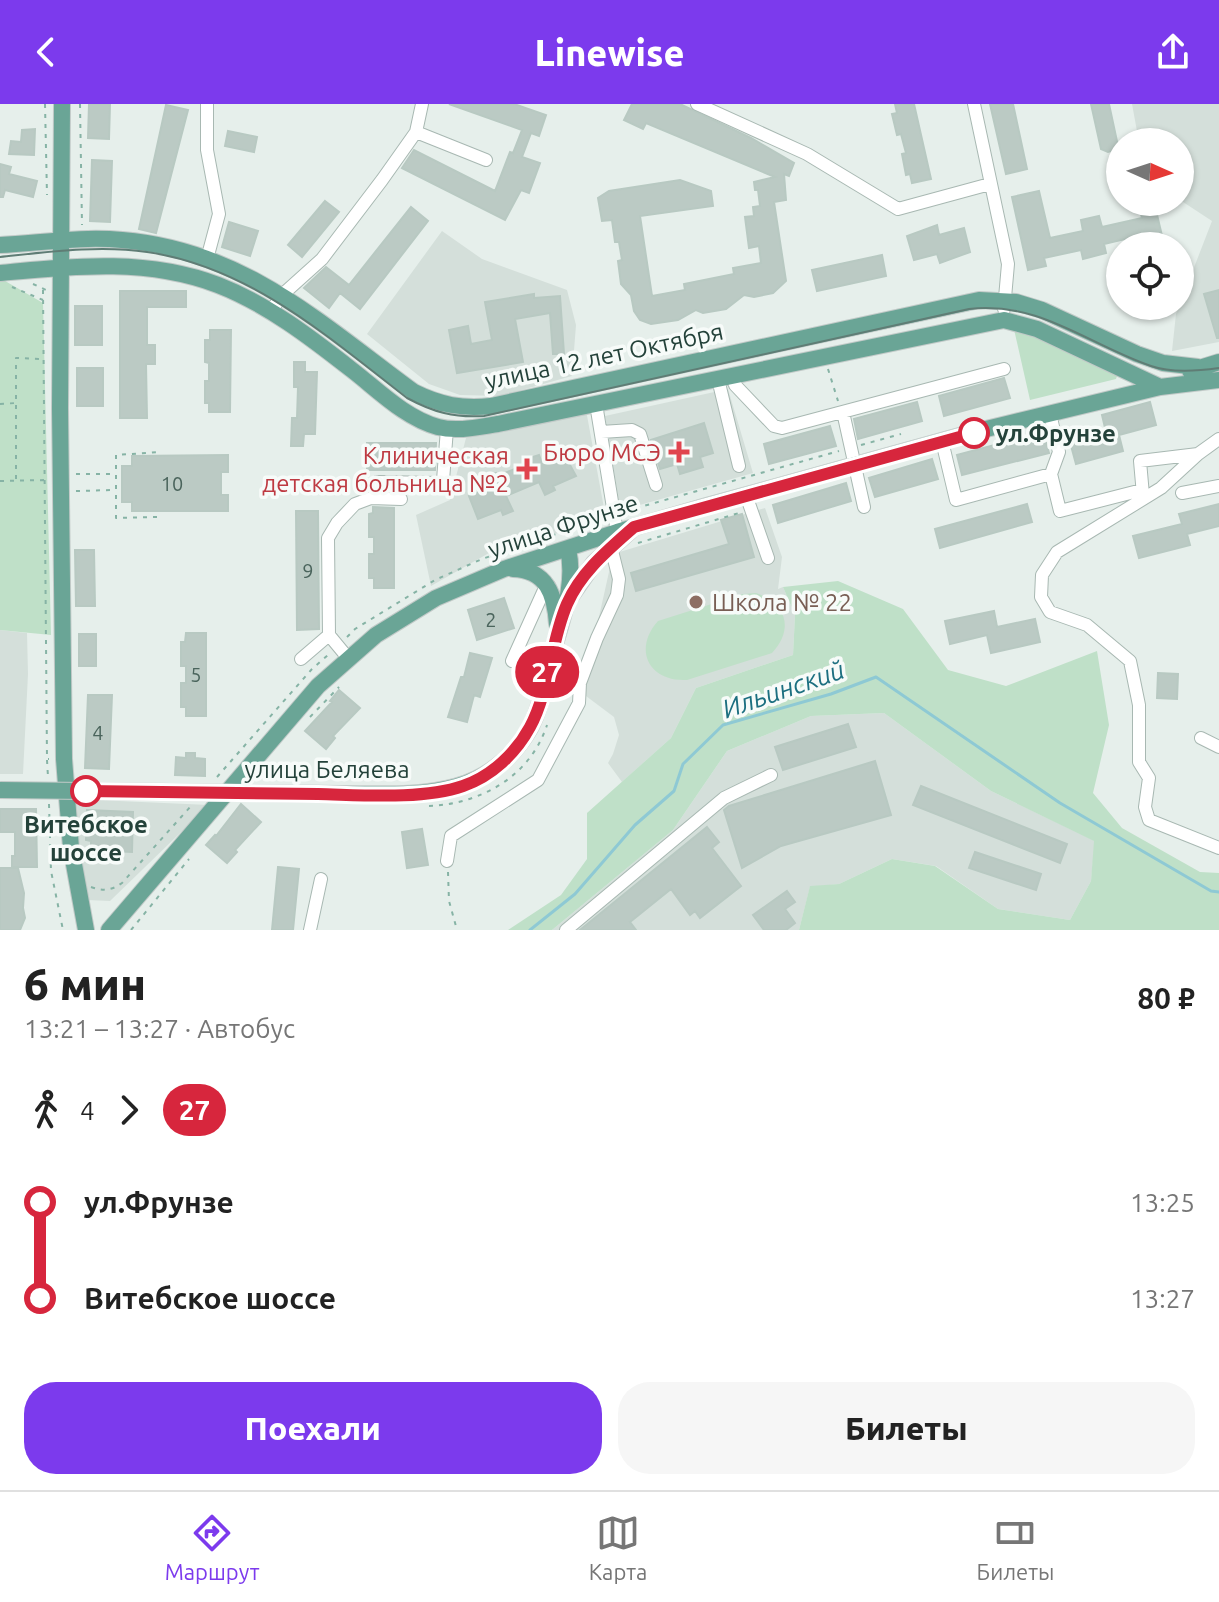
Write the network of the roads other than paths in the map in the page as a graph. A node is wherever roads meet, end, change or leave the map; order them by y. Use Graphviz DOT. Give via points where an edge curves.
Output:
graph roads {
  1 [pos="62,104"];
  2 [pos="207,104"];
  3 [pos="422,104"];
  4 [pos="697,104"];
  5 [pos="974,104"];
  6 [pos="416,132"];
  7 [pos="486,160"];
  8 [pos="990,184"];
  9 [pos="61,241"];
  10 [pos="0,245"];
  11 [pos="207,259"];
  12 [pos="61,268"];
  13 [pos="2,278"];
  14 [pos="282,295"];
  15 [pos="1005,301"];
  16 [pos="271,311"];
  17 [pos="1004,320"];
  18 [pos="1219,362"];
  19 [pos="1198,367"];
  20 [pos="1004,369"];
  21 [pos="726,378"];
  22 [pos="1219,380"];
  23 [pos="1160,387"];
  24 [pos="596,404"];
  25 [pos="842,412"];
  26 [pos="1050,414"];
  27 [pos="447,429"];
  28 [pos="601,432"];
  29 [pos="1219,439"];
  30 [pos="942,441"];
  31 [pos="1198,454"];
  32 [pos="855,465"];
  33 [pos="739,466"];
  34 [pos="1051,474"];
  35 [pos="377,482"];
  36 [pos="656,485"];
  37 [pos="1219,486"];
  38 [pos="1182,493"];
  39 [pos="1143,495"];
  40 [pos="401,499"];
  41 [pos="749,503"];
  42 [pos="864,507"];
  43 [pos="614,544"];
  44 [pos="568,549"];
  45 [pos="768,558"];
  46 [pos="504,569"];
  47 [pos="549,586"];
  48 [pos="566,605"];
  49 [pos="558,633"];
  50 [pos="329,635"];
  51 [pos="348,658"];
  52 [pos="301,659"];
  53 [pos="512,661"];
  54 [pos="1201,738"];
  55 [pos="1219,747"];
  56 [pos="771,775"];
  57 [pos="0,790"];
  58 [pos="1219,848"];
  59 [pos="447,861"];
  60 [pos="321,879"];
  61 [pos="86,930"];
  62 [pos="109,930"];
  63 [pos="310,930"];
  64 [pos="566,930"];
  1 -- 9 [label="main road"];
  2 -- 11 [label="street" via="207,150 219,214"];
  3 -- 6 [label="street"];
  4 -- 8 [label="street" via="807,154 898,209"];
  5 -- 8 [label="street"];
  6 -- 7 [label="street"];
  6 -- 14 [label="street" via="322,259"];
  8 -- 15 [label="street" via="1008,264"];
  9 -- 10 [label="main road, улица 12 лет Октября"];
  9 -- 11 [label="main road, улица 12 лет Октября" via="135,241"];
  9 -- 12 [label="main road"];
  11 -- 14 [label="main road, улица 12 лет Октября"];
  12 -- 13 [label="main road, улица 12 лет Октября"];
  12 -- 16 [label="main road, улица 12 лет Октября" via="164,269 218,285"];
  12 -- 61 [label="main road" via="64,759 71,848"];
  14 -- 15 [label="main road, улица 12 лет Октября" via="414,392 458,408 491,406 978,300"];
  14 -- 16 [label="street"];
  15 -- 17 [label="street"];
  15 -- 19 [label="main road, улица 12 лет Октября" via="1042,310 1163,363"];
  16 -- 27 [label="main road, улица 12 лет Октября" via="399,407"];
  17 -- 21 [label="main road, улица 12 лет Октября"];
  17 -- 23 [label="main road, улица 12 лет Октября" via="1037,329"];
  18 -- 19 [label="main road, улица Фрунзе"];
  19 -- 23 [label="main road, улица Фрунзе"];
  20 -- 25 [label="street"];
  21 -- 24 [label="main road, улица 12 лет Октября"];
  21 -- 25 [label="street" via="774,426"];
  21 -- 33 [label="street"];
  22 -- 23 [label="main road, улица Фрунзе"];
  23 -- 26 [label="main road, улица Фрунзе"];
  24 -- 27 [label="main road, улица 12 лет Октября"];
  24 -- 28 [label="street"];
  25 -- 32 [label="street"];
  26 -- 30 [label="main road, улица Фрунзе"];
  26 -- 34 [label="street" via="1059,452"];
  27 -- 35 [label="street" via="443,480"];
  28 -- 36 [label="street" via="640,434"];
  28 -- 43 [label="street" via="598,458"];
  29 -- 31 [label="street"];
  30 -- 32 [label="main road, улица Фрунзе"];
  30 -- 34 [label="street" via="956,500"];
  31 -- 39 [label="street" via="1161,488"];
  31 -- 39 [label="street" via="1140,461"];
  32 -- 41 [label="main road, улица Фрунзе"];
  32 -- 42 [label="street"];
  34 -- 39 [label="street" via="1060,511"];
  37 -- 38 [label="street"];
  39 -- 58 [label="street" via="1057,552 1042,575 1041,597 1050,612 1087,625 1130,661 1139,705 1139,762 1149,778 1149,820"];
  40 -- 50 [label="street" via="371,498 355,504 328,538"];
  41 -- 43 [label="main road, улица Фрунзе" via="634,527"];
  41 -- 45 [label="street"];
  43 -- 44 [label="main road, улица Фрунзе"];
  43 -- 48 [label="main road"];
  43 -- 59 [label="street" via="617,595 580,683 579,703 559,742 538,780 451,836"];
  44 -- 46 [label="main road, улица Фрунзе"];
  44 -- 48 [label="main road"];
  46 -- 47 [label="main road" via="538,574"];
  46 -- 51 [label="main road, улица Фрунзе" via="436,598"];
  47 -- 49 [label="main road"];
  47 -- 53 [label="street"];
  48 -- 49 [label="main road, улица Беляева"];
  49 -- 57 [label="main road, улица Беляева, bridge" via="531,726 518,746 500,765 447,791"];
  50 -- 51 [label="street"];
  50 -- 52 [label="street"];
  51 -- 62 [label="main road, улица Фрунзе" via="318,686"];
  54 -- 55 [label="street"];
  56 -- 64 [label="street" via="724,798"];
  60 -- 63 [label="street"];
}
